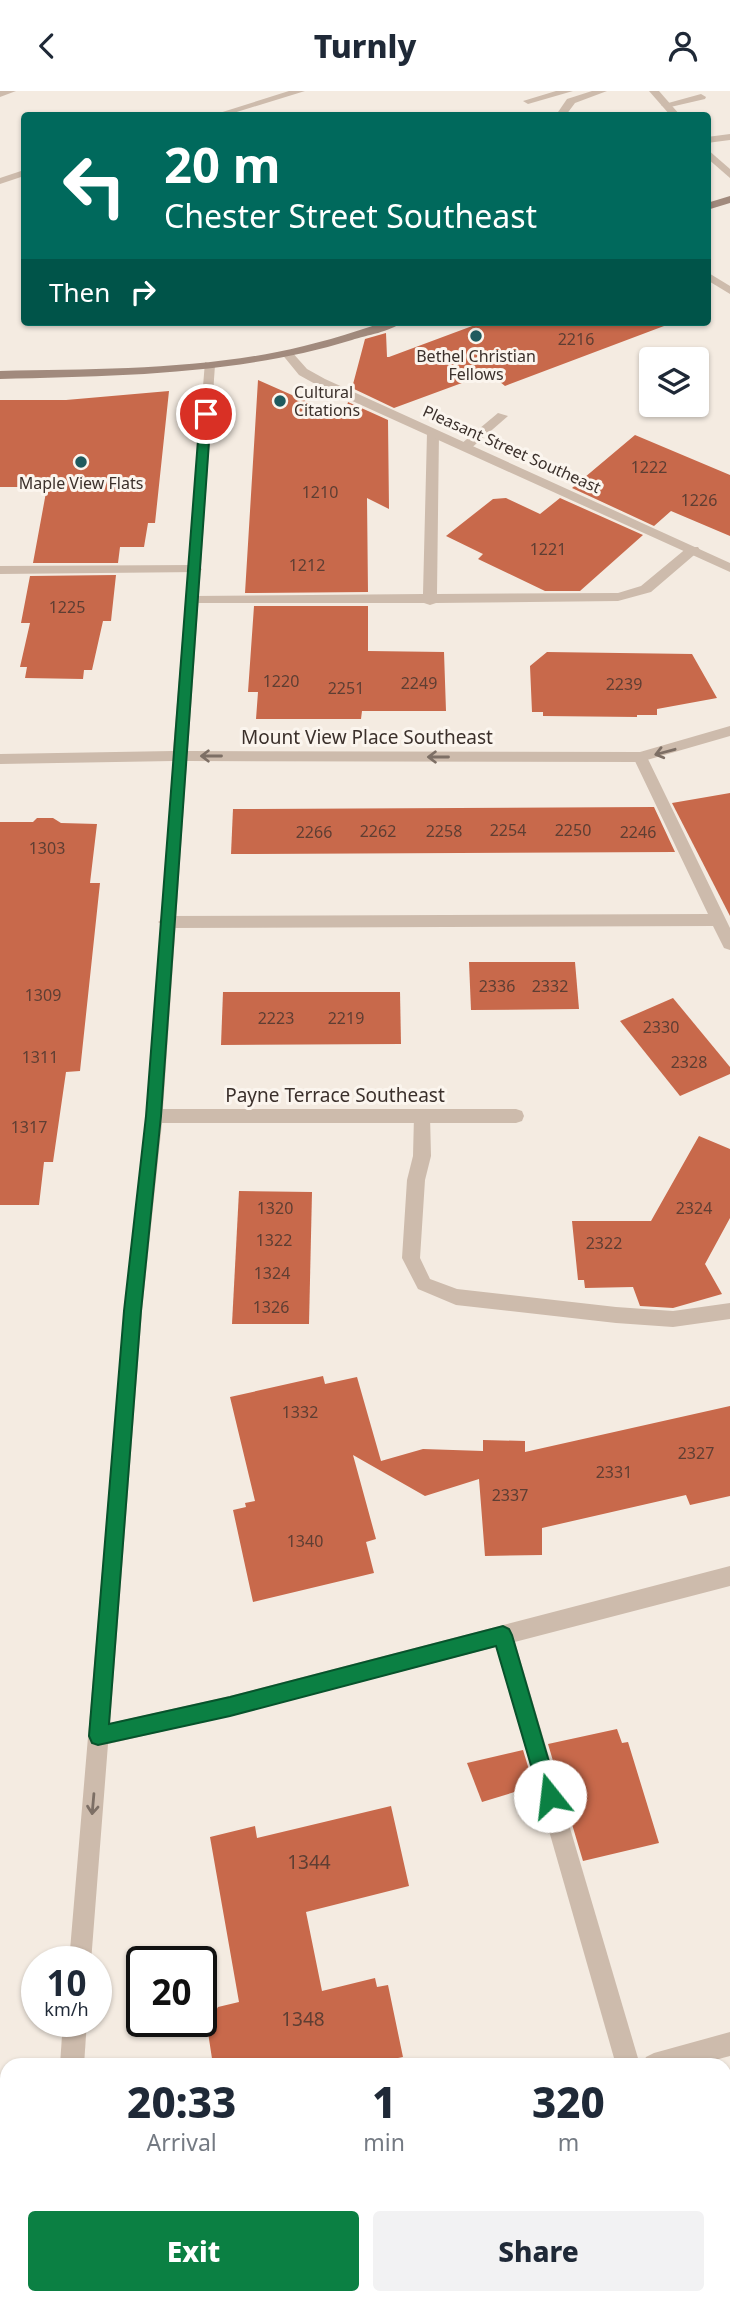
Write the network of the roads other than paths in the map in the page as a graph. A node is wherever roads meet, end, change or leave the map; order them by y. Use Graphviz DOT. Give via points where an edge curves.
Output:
graph roads {
  1 [pos="11,91"];
  2 [pos="300,91"];
  3 [pos="568,91"];
  4 [pos="602,91"];
  5 [pos="654,91"];
  6 [pos="0,94"];
  7 [pos="701,97"];
  8 [pos="528,101"];
  9 [pos="666,105"];
  10 [pos="228,112"];
  11 [pos="563,112"];
  12 [pos="672,112"];
  13 [pos="730,137"];
  14 [pos="711,139"];
  15 [pos="711,156"];
  16 [pos="21,174"];
  17 [pos="730,175"];
  18 [pos="0,181"];
  19 [pos="730,199"];
  20 [pos="711,206"];
  21 [pos="711,278"];
  22 [pos="730,291"];
  23 [pos="384,326"];
  24 [pos="287,353"];
  25 [pos="209,365"];
  26 [pos="0,375"];
  27 [pos="502,417"];
  28 [pos="433,433"];
  29 [pos="466,447"];
  30 [pos="693,550"];
  31 [pos="730,568"];
  32 [pos="195,569"];
  33 [pos="0,570"];
  34 [pos="192,600"];
  35 [pos="430,601"];
  36 [pos="730,731"];
  37 [pos="179,756"];
  38 [pos="640,757"];
  39 [pos="0,759"];
  40 [pos="718,920"];
  41 [pos="166,922"];
  42 [pos="730,944"];
  43 [pos="154,1116"];
  44 [pos="422,1116"];
  45 [pos="516,1116"];
  46 [pos="730,1311"];
  47 [pos="730,1576"];
  48 [pos="503,1635"];
  49 [pos="98,1736"];
  50 [pos="81,1946"];
  51 [pos="74,2037"];
  52 [pos="730,2044"];
  53 [pos="72,2058"];
  54 [pos="626,2058"];
  55 [pos="679,2058"];
  1 -- 6 [label="street"];
  2 -- 10 [label="street"];
  3 -- 8 [label="street"];
  4 -- 11 [label="street" via="570,101"];
  5 -- 9 [label="street"];
  7 -- 9 [label="street"];
  9 -- 12 [label="street"];
  13 -- 14 [label="street"];
  15 -- 17 [label="street"];
  16 -- 18 [label="street"];
  19 -- 20 [label="main road"];
  21 -- 22 [label="street"];
  23 -- 24 [label="main road"];
  24 -- 25 [label="main road"];
  24 -- 28 [label="street, Pleasant Street Southeast" via="303,372 321,382"];
  25 -- 26 [label="main road"];
  25 -- 32 [label="street"];
  27 -- 29 [label="street"];
  28 -- 29 [label="street, Pleasant Street Southeast"];
  28 -- 35 [label="street"];
  29 -- 30 [label="street, Pleasant Street Southeast"];
  30 -- 31 [label="street, Pleasant Street Southeast"];
  30 -- 35 [label="street" via="646,589 618,597"];
  32 -- 33 [label="street"];
  32 -- 34 [label="street"];
  34 -- 35 [label="street"];
  34 -- 37 [label="street"];
  36 -- 38 [label="street, Mount View Place Southeast, one-way"];
  38 -- 37 [label="street, Mount View Place Southeast, one-way"];
  37 -- 39 [label="street, Mount View Place Southeast"];
  37 -- 41 [label="street"];
  38 -- 40 [label="street"];
  40 -- 41 [label="street"];
  40 -- 42 [label="street"];
  41 -- 43 [label="street"];
  43 -- 44 [label="street, Payne Terrace Southeast"];
  43 -- 49 [label="street" via="131,1325"];
  44 -- 45 [label="street, Payne Terrace Southeast"];
  44 -- 46 [label="street" via="411,1258 424,1284 456,1297 616,1315 673,1319"];
  47 -- 48 [label="street"];
  48 -- 49 [label="street"];
  48 -- 54 [label="street"];
  49 -- 50 [label="street, one-way"];
  51 -- 53 [label="street"];
  52 -- 55 [label="street"];
}
